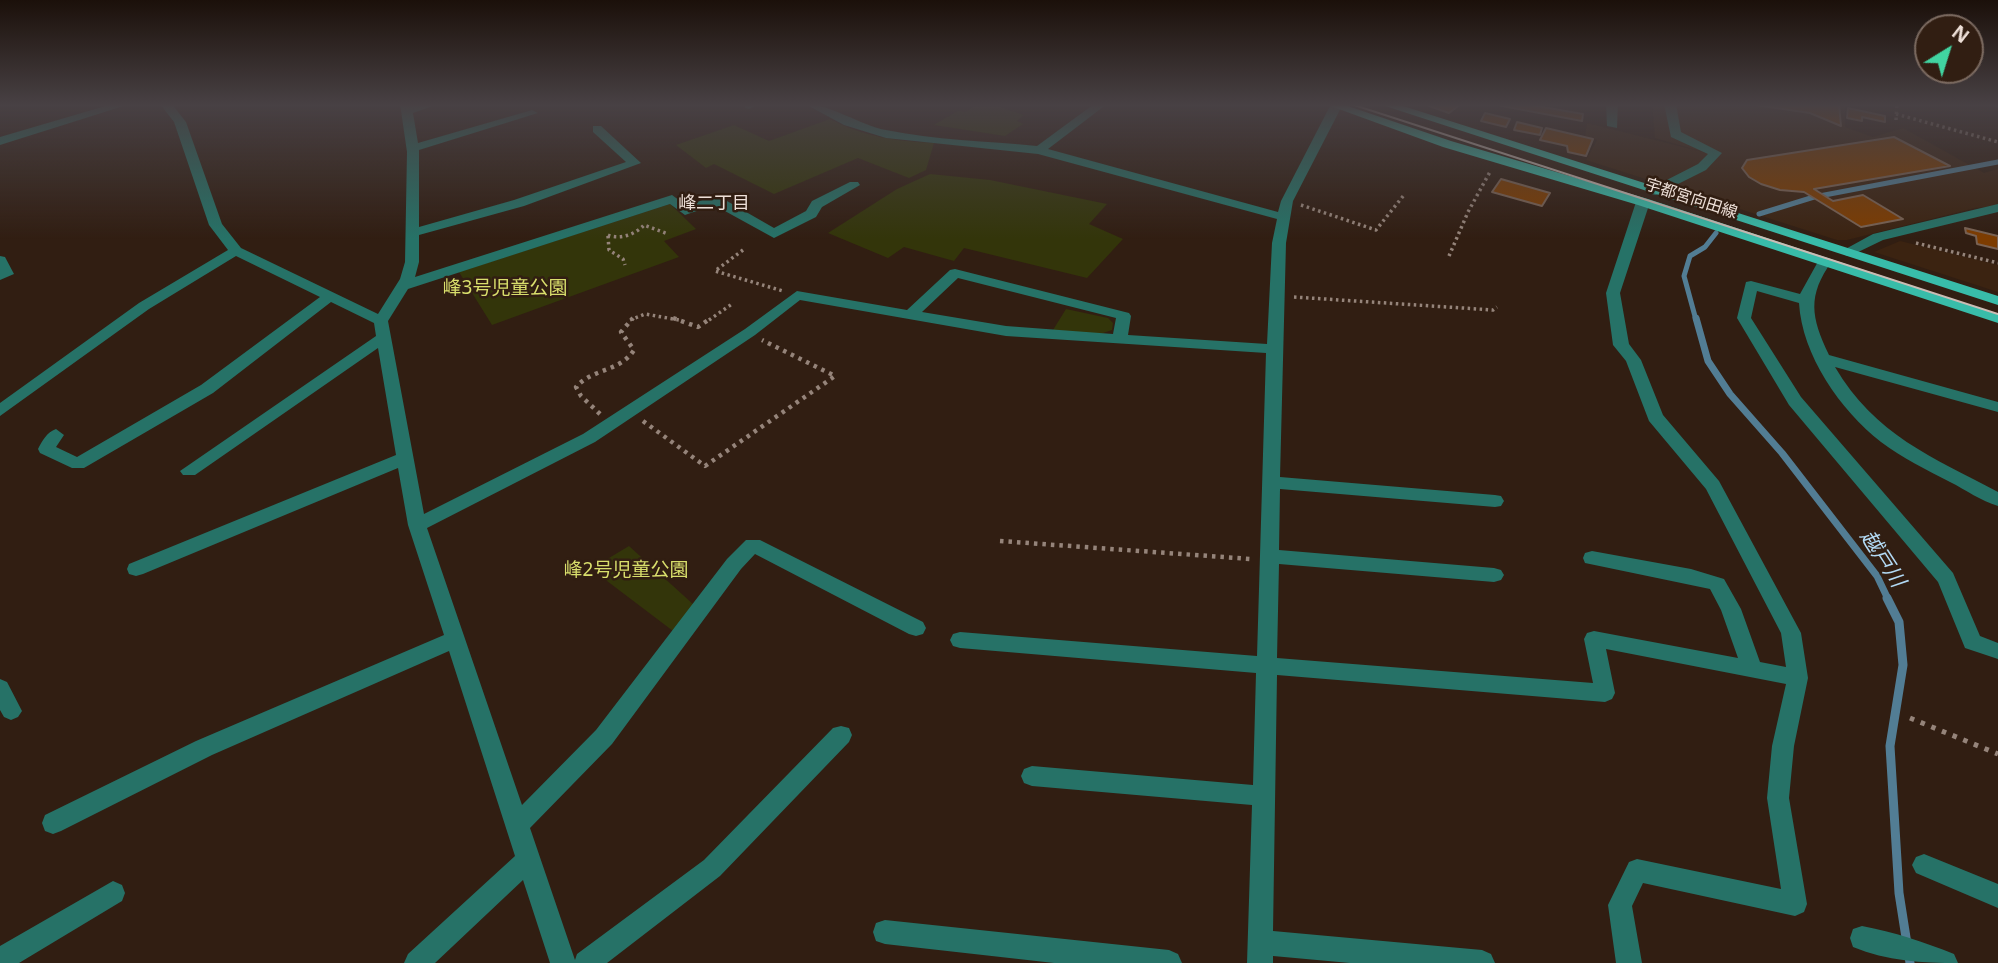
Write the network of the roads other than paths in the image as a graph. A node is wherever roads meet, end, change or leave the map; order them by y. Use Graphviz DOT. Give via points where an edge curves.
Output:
graph roads {
  1 [pos="412,148"];
  2 [pos="189,149"];
  3 [pos="619,149"];
  4 [pos="1029,149"];
  5 [pos="1314,149"];
  6 [pos="1466,149"];
  7 [pos="1514,149"];
  8 [pos="1707,149"];
  9 [pos="1039,150"];
  10 [pos="854,185"];
  11 [pos="1650,196"];
  12 [pos="1998,208"];
  13 [pos="1285,209"];
  14 [pos="412,233"];
  15 [pos="236,251"];
  16 [pos="1847,252"];
  17 [pos="0,260"];
  18 [pos="1825,261"];
  19 [pos="0,276"];
  20 [pos="402,286"];
  21 [pos="330,296"];
  22 [pos="1806,300"];
  23 [pos="1998,301"];
  24 [pos="910,315"];
  25 [pos="1998,319"];
  26 [pos="383,329"];
  27 [pos="1119,340"];
  28 [pos="1274,349"];
  29 [pos="1822,358"];
  30 [pos="1998,407"];
  31 [pos="0,411"];
  32 [pos="56,435"];
  33 [pos="405,458"];
  34 [pos="189,471"];
  35 [pos="1271,482"];
  36 [pos="1998,500"];
  37 [pos="1495,501"];
  38 [pos="417,525"];
  39 [pos="1269,558"];
  40 [pos="1592,558"];
  41 [pos="136,569"];
  42 [pos="1494,575"];
  43 [pos="916,628"];
  44 [pos="455,639"];
  45 [pos="960,640"];
  46 [pos="1998,651"];
  47 [pos="1267,666"];
  48 [pos="1752,669"];
  49 [pos="1798,678"];
  50 [pos="0,688"];
  51 [pos="11,712"];
  52 [pos="841,735"];
  53 [pos="1032,776"];
  54 [pos="1264,796"];
  55 [pos="53,823"];
  56 [pos="517,825"];
  57 [pos="529,859"];
  58 [pos="1924,865"];
  59 [pos="113,892"];
  60 [pos="1998,896"];
  61 [pos="885,932"];
  62 [pos="1862,938"];
  63 [pos="1261,952"];
  64 [pos="0,960"];
  65 [pos="1939,961"];
  66 [pos="417,963"];
  67 [pos="564,963"];
  68 [pos="586,963"];
  69 [pos="1169,963"];
  70 [pos="1482,963"];
  71 [pos="1629,963"];
  1 -- 14 [label="street"];
  2 -- 15 [label="street" via="216,225"];
  3 -- 14 [label="street" via="635,163"];
  4 -- 9 [label="street"];
  5 -- 13 [label="street"];
  6 -- 11 [label="main road, 宇都宮向田線"];
  7 -- 11 [label="main road, 宇都宮向田線"];
  8 -- 11 [label="street" via="1716,153 1702,167"];
  9 -- 13 [label="street"];
  10 -- 20 [label="street" via="774,234 715,200 685,211 672,199"];
  11 -- 16 [label="main road, 宇都宮向田線"];
  11 -- 18 [label="main road, 宇都宮向田線"];
  11 -- 49 [label="street" via="1613,293 1621,345 1633,360 1654,417 1713,485 1791,633"];
  12 -- 16 [label="street" via="1885,235"];
  13 -- 28 [label="street"];
  14 -- 20 [label="street" via="412,262"];
  15 -- 21 [label="street"];
  15 -- 31 [label="street" via="143,307"];
  16 -- 23 [label="main road, 宇都宮向田線"];
  17 -- 19 [label="street" via="7,274"];
  18 -- 22 [label="street"];
  18 -- 25 [label="main road, 宇都宮向田線"];
  20 -- 26 [label="street"];
  21 -- 26 [label="street"];
  21 -- 32 [label="street" via="207,390 78,464 46,449"];
  22 -- 29 [label="street"];
  22 -- 46 [label="street" via="1751,285 1744,318 1795,401 1946,579 1972,642"];
  24 -- 27 [label="street" via="1006,331"];
  24 -- 27 [label="street" via="955,273 1124,316"];
  24 -- 38 [label="street" via="797,295 750,332 589,438"];
  26 -- 33 [label="street"];
  26 -- 34 [label="street"];
  27 -- 28 [label="street"];
  28 -- 35 [label="street"];
  29 -- 30 [label="street"];
  29 -- 36 [label="street" via="1858,412 1888,439"];
  33 -- 38 [label="street"];
  33 -- 41 [label="street"];
  35 -- 37 [label="street"];
  35 -- 39 [label="street"];
  38 -- 44 [label="street"];
  39 -- 42 [label="street"];
  39 -- 47 [label="street"];
  40 -- 48 [label="street" via="1717,584"];
  43 -- 56 [label="street" via="754,545 734,564 604,737"];
  44 -- 55 [label="street" via="204,748"];
  44 -- 56 [label="street"];
  45 -- 47 [label="street"];
  47 -- 48 [label="street" via="1605,693 1594,639"];
  47 -- 54 [label="street"];
  48 -- 49 [label="street"];
  49 -- 71 [label="street" via="1777,798 1795,904 1637,870 1620,905"];
  50 -- 51 [label="street"];
  52 -- 68 [label="street" via="712,868"];
  53 -- 54 [label="street"];
  54 -- 63 [label="street"];
  56 -- 57 [label="street"];
  57 -- 66 [label="street"];
  57 -- 67 [label="street"];
  58 -- 60 [label="street"];
  59 -- 64 [label="street"];
  61 -- 69 [label="street"];
  62 -- 65 [label="street"];
  63 -- 70 [label="street"];
}
